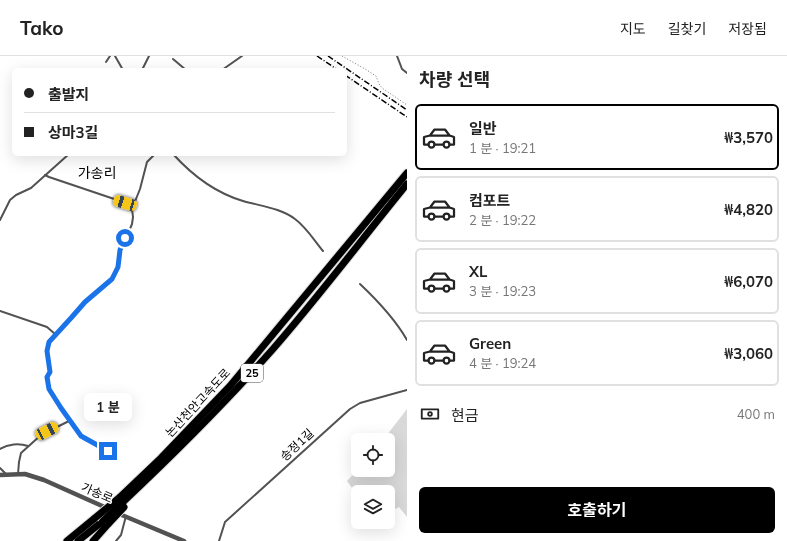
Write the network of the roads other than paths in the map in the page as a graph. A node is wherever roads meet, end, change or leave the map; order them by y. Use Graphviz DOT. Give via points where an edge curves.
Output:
graph roads {
  1 [pos="110,56"];
  2 [pos="115,56"];
  3 [pos="150,56"];
  4 [pos="242,56"];
  5 [pos="397,56"];
  6 [pos="173,59"];
  7 [pos="106,62"];
  8 [pos="122,68"];
  9 [pos="143,68"];
  10 [pos="184,68"];
  11 [pos="225,68"];
  12 [pos="407,73"];
  13 [pos="67,156"];
  14 [pos="153,156"];
  15 [pos="175,156"];
  16 [pos="407,173"];
  17 [pos="45,174"];
  18 [pos="407,184"];
  19 [pos="133,206"];
  20 [pos="0,220"];
  21 [pos="365,230"];
  22 [pos="323,251"];
  23 [pos="360,284"];
  24 [pos="0,311"];
  25 [pos="56,335"];
  26 [pos="407,340"];
  27 [pos="407,390"];
  28 [pos="69,421"];
  29 [pos="28,447"];
  30 [pos="0,449"];
  31 [pos="108,451"];
  32 [pos="0,468"];
  33 [pos="7,474"];
  34 [pos="18,474"];
  35 [pos="0,476"];
  36 [pos="123,501"];
  37 [pos="126,516"];
  38 [pos="106,522"];
  39 [pos="67,541"];
  40 [pos="78,541"];
  41 [pos="94,541"];
  42 [pos="116,541"];
  43 [pos="184,541"];
  44 [pos="219,541"];
  1 -- 7 [label="lane"];
  2 -- 8 [label="lane"];
  3 -- 9 [label="lane"];
  4 -- 11 [label="lane"];
  5 -- 12 [label="lane" via="402,69"];
  6 -- 10 [label="lane"];
  13 -- 17 [label="lane"];
  14 -- 19 [label="lane" via="147,162"];
  15 -- 22 [label="lane" via="202,181 220,192 242,201 284,212 295,218"];
  16 -- 21 [label="highway, 논산천안고속도로 / 25"];
  17 -- 19 [label="lane"];
  17 -- 20 [label="lane" via="31,188 10,200"];
  18 -- 21 [label="highway, 논산천안고속도로 / 25"];
  19 -- 25 [label="lane" via="132,224 120,250 118,267 112,279 85,302"];
  21 -- 36 [label="highway, 논산천안고속도로 / 25" via="230,386"];
  21 -- 36 [label="highway, 논산천안고속도로 / 25" via="283,337 250,374 175,453"];
  23 -- 26 [label="lane" via="385,310"];
  24 -- 25 [label="lane" via="47,327"];
  25 -- 28 [label="lane" via="49,342 47,351 50,372 47,377 49,389"];
  27 -- 44 [label="lane, 송정1길" via="360,403 350,409 225,522"];
  28 -- 29 [label="lane" via="41,435"];
  28 -- 31 [label="lane" via="84,439"];
  29 -- 30 [label="lane" via="13,444"];
  29 -- 34 [label="lane" via="21,453"];
  32 -- 33 [label="lane"];
  33 -- 34 [label="street, 가송로"];
  33 -- 35 [label="street, 가송로"];
  34 -- 37 [label="street, 가송로" via="44,480"];
  36 -- 38 [label="highway, 논산천안고속도로 / 25, bridge"];
  36 -- 39 [label="highway, 논산천안고속도로 / 25, bridge" via="95,518"];
  37 -- 42 [label="lane" via="121,535"];
  37 -- 43 [label="street, 가송로"];
  38 -- 40 [label="highway, 논산천안고속도로 / 25"];
  38 -- 41 [label="highway"];
}
